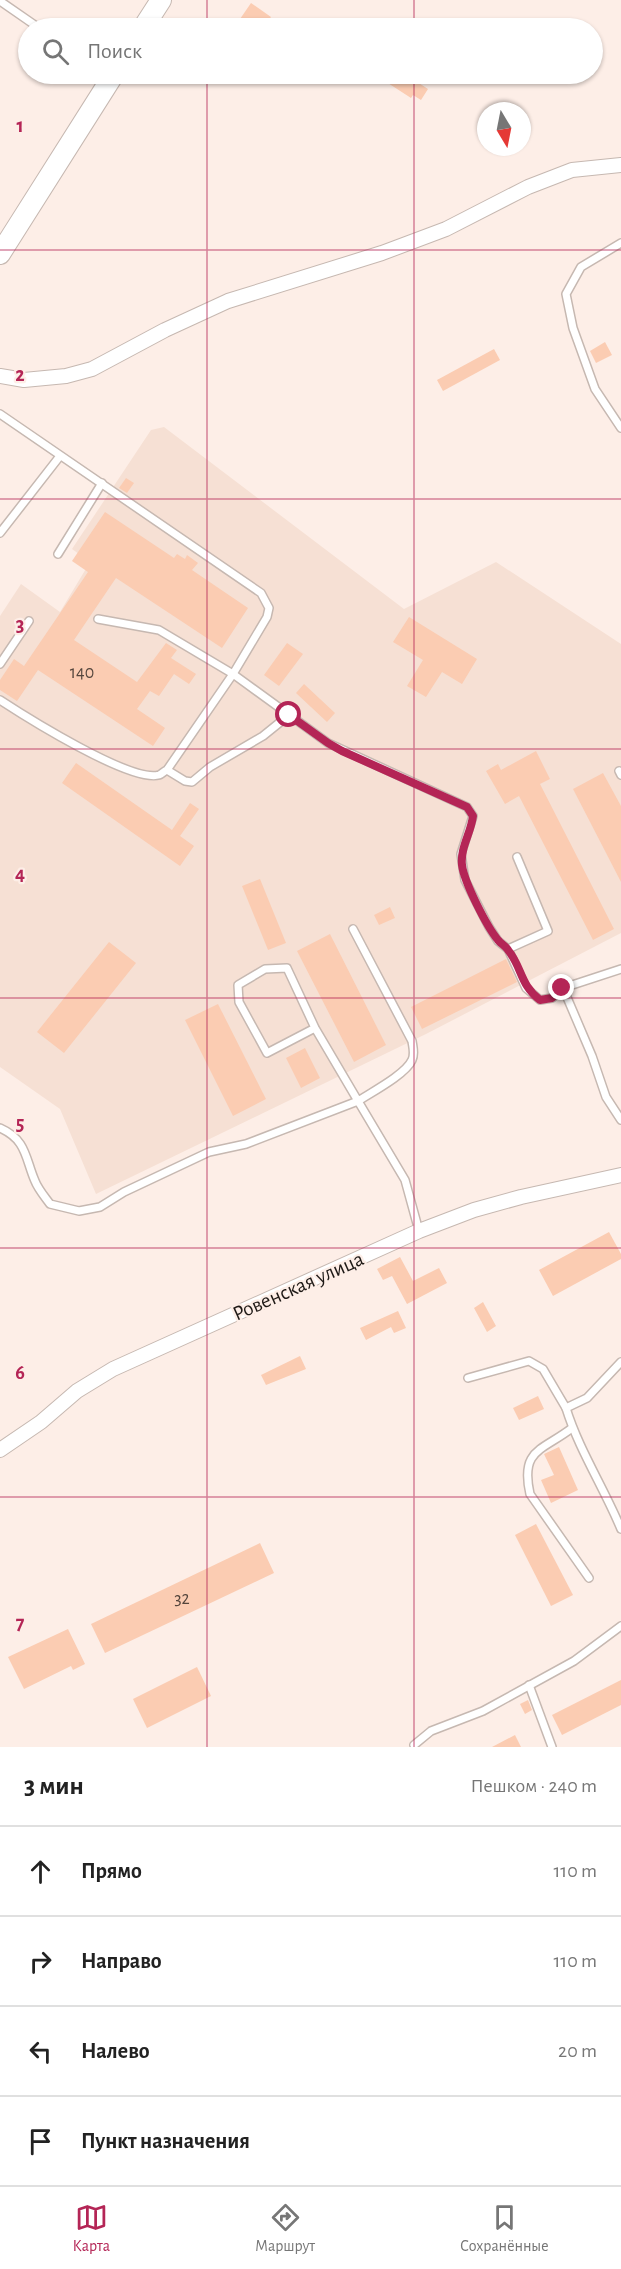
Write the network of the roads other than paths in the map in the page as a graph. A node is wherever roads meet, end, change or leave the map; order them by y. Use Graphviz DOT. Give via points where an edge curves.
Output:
graph roads {
  1 [pos="161,0"];
  2 [pos="0,1"];
  3 [pos="25,18"];
  4 [pos="149,18"];
  5 [pos="104,84"];
  6 [pos="621,165"];
  7 [pos="621,243"];
  8 [pos="0,254"];
  9 [pos="0,376"];
  10 [pos="0,414"];
  11 [pos="621,428"];
  12 [pos="60,456"];
  13 [pos="102,483"];
  14 [pos="0,533"];
  15 [pos="58,555"];
  16 [pos="98,619"];
  17 [pos="29,621"];
  18 [pos="0,664"];
  19 [pos="232,674"];
  20 [pos="0,700"];
  21 [pos="289,715"];
  22 [pos="167,770"];
  23 [pos="517,857"];
  24 [pos="353,929"];
  25 [pos="508,950"];
  26 [pos="621,969"];
  27 [pos="562,988"];
  28 [pos="315,1028"];
  29 [pos="358,1101"];
  30 [pos="621,1120"];
  31 [pos="0,1128"];
  32 [pos="621,1175"];
  33 [pos="419,1231"];
  34 [pos="621,1362"];
  35 [pos="468,1378"];
  36 [pos="566,1408"];
  37 [pos="572,1428"];
  38 [pos="0,1449"];
  39 [pos="621,1529"];
  40 [pos="589,1578"];
  41 [pos="621,1626"];
  42 [pos="529,1685"];
  43 [pos="414,1746"];
  44 [pos="552,1747"];
  1 -- 4 [label="main road"];
  2 -- 3 [label="lane"];
  5 -- 8 [label="main road"];
  6 -- 9 [label="street" via="572,170 425,237 228,301 92,369 24,380"];
  7 -- 11 [label="lane" via="581,267 566,294 573,328 595,389"];
  10 -- 12 [label="lane"];
  12 -- 13 [label="lane"];
  12 -- 14 [label="lane"];
  13 -- 15 [label="lane"];
  13 -- 19 [label="lane" via="266,600 267,617"];
  16 -- 19 [label="lane" via="159,630"];
  17 -- 18 [label="lane"];
  19 -- 21 [label="lane"];
  19 -- 22 [label="lane"];
  20 -- 22 [label="lane" via="53,734 113,763 147,775"];
  21 -- 22 [label="lane" via="192,782"];
  21 -- 25 [label="lane" via="342,751 471,811 472,821 461,854 465,880 489,927"];
  23 -- 25 [label="lane" via="548,931"];
  24 -- 29 [label="lane" via="414,1051 406,1069"];
  25 -- 27 [label="lane" via="526,988 540,1000 552,998"];
  26 -- 27 [label="lane"];
  27 -- 30 [label="lane" via="606,1097"];
  28 -- 28 [label="lane" via="267,1053 239,1002 238,985 265,969 287,968"];
  28 -- 29 [label="lane"];
  29 -- 31 [label="lane" via="246,1144 209,1152 123,1192 100,1207 80,1211 50,1204 35,1182 26,1152 9,1132"];
  29 -- 33 [label="lane" via="405,1180"];
  32 -- 33 [label="street, Ровенская улица" via="474,1210"];
  33 -- 38 [label="street, Ровенская улица" via="113,1369"];
  34 -- 36 [label="lane" via="587,1398"];
  35 -- 36 [label="lane" via="530,1361 543,1369"];
  36 -- 37 [label="lane"];
  37 -- 39 [label="lane"];
  37 -- 40 [label="lane" via="536,1452 528,1462 527,1478 530,1494"];
  41 -- 42 [label="lane" via="574,1660"];
  42 -- 43 [label="lane" via="483,1711 431,1731"];
  42 -- 44 [label="lane"];
}
